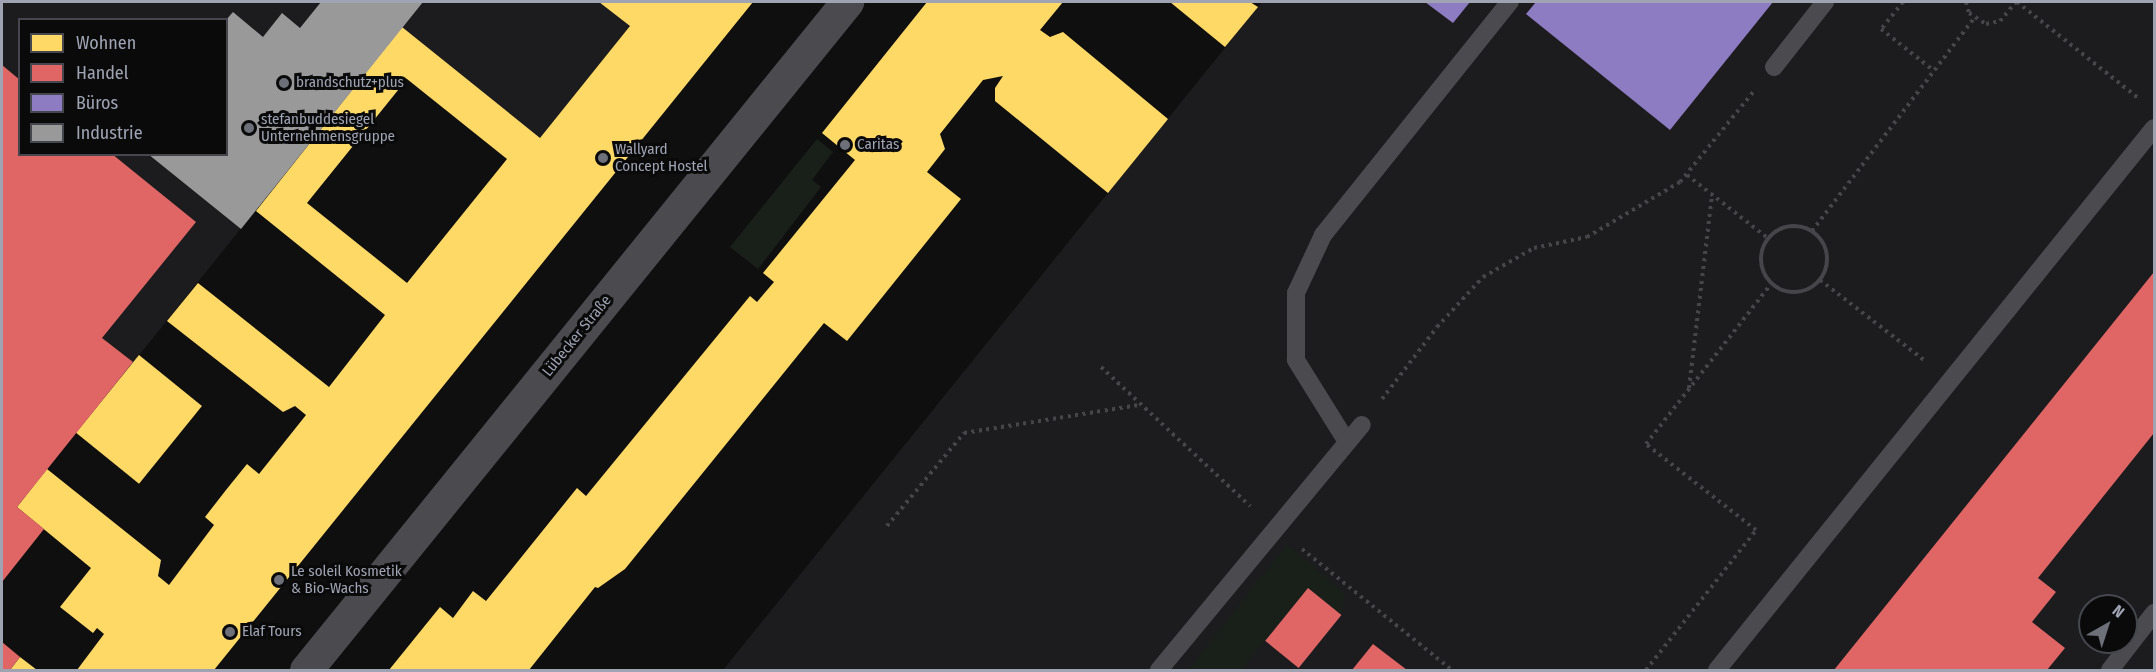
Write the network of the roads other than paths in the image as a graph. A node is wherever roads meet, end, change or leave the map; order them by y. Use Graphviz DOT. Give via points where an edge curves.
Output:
graph roads {
  1 [pos="847,2"];
  2 [pos="1510,2"];
  3 [pos="1825,2"];
  4 [pos="1773,67"];
  5 [pos="2154,128"];
  6 [pos="1362,425"];
  7 [pos="1347,442"];
  8 [pos="2154,613"];
  9 [pos="306,670"];
  10 [pos="1159,670"];
  11 [pos="1717,670"];
  12 [pos="2110,670"];
  1 -- 9 [label="street, Lübecker Straße"];
  2 -- 7 [label="lane" via="1323,235 1296,293 1296,360"];
  3 -- 4 [label="lane"];
  5 -- 11 [label="lane"];
  6 -- 7 [label="lane"];
  7 -- 10 [label="lane"];
  8 -- 12 [label="lane"];
}
